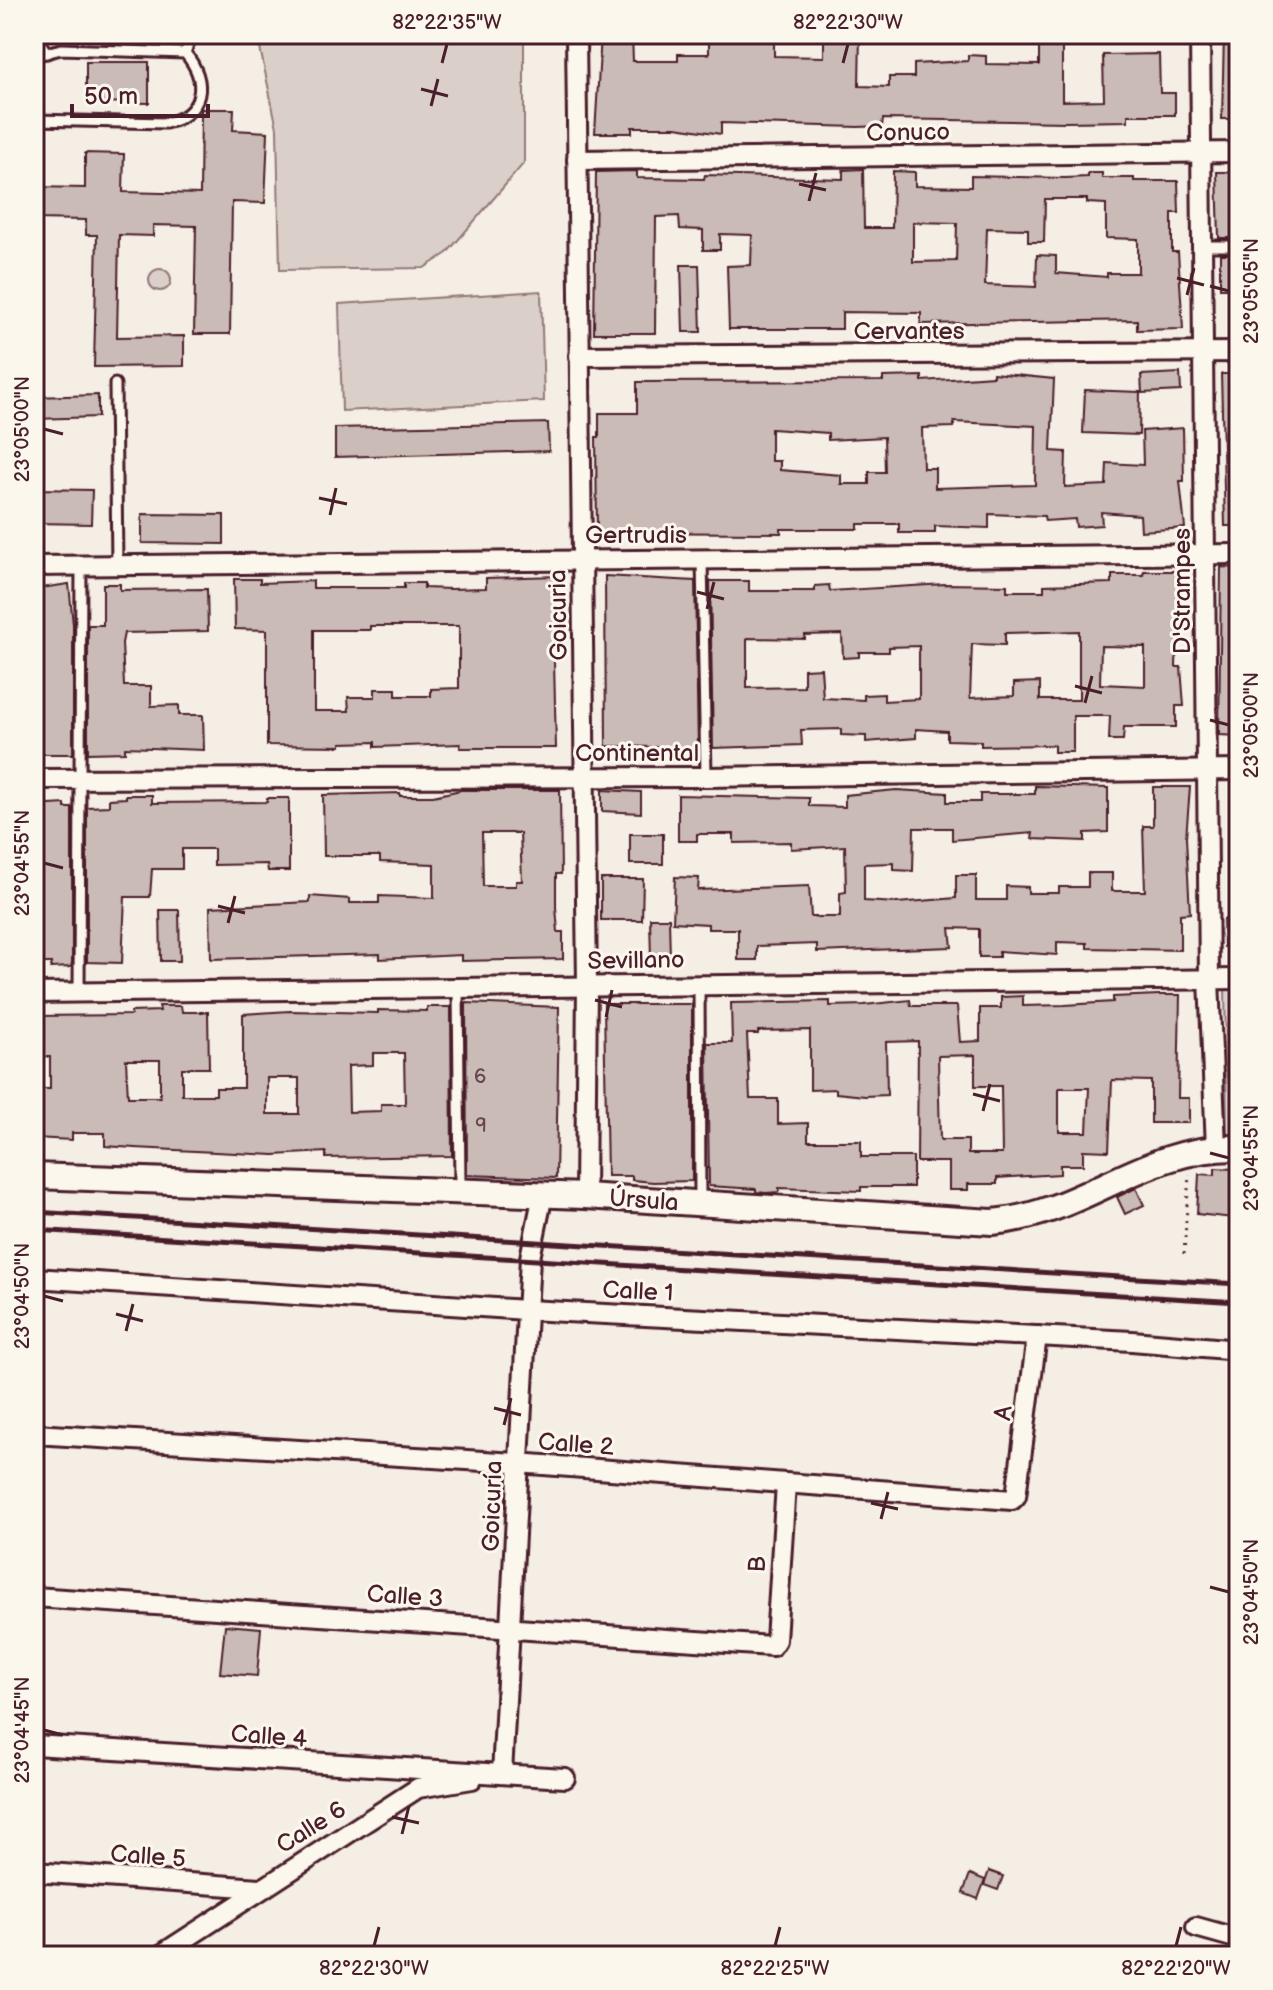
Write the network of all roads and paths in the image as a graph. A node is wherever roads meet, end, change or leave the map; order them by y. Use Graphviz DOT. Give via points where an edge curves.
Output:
graph roads {
  1 [pos="34,34"];
  2 [pos="192,34"];
  3 [pos="576,34"];
  4 [pos="1200,34"];
  5 [pos="47,53"];
  6 [pos="185,53"];
  7 [pos="34,56"];
  8 [pos="34,120"];
  9 [pos="1239,152"];
  10 [pos="1202,153"];
  11 [pos="577,160"];
  12 [pos="1203,246"];
  13 [pos="1239,246"];
  14 [pos="1239,352"];
  15 [pos="1205,353"];
  16 [pos="579,356"];
  17 [pos="115,384"];
  18 [pos="1239,554"];
  19 [pos="1206,555"];
  20 [pos="581,559"];
  21 [pos="702,559"];
  22 [pos="81,565"];
  23 [pos="117,565"];
  24 [pos="34,566"];
  25 [pos="1206,770"];
  26 [pos="1239,770"];
  27 [pos="583,777"];
  28 [pos="706,777"];
  29 [pos="79,778"];
  30 [pos="34,779"];
  31 [pos="1209,979"];
  32 [pos="1239,979"];
  33 [pos="699,983"];
  34 [pos="587,985"];
  35 [pos="458,987"];
  36 [pos="34,993"];
  37 [pos="79,993"];
  38 [pos="1227,1148"];
  39 [pos="1190,1151"];
  40 [pos="34,1176"];
  41 [pos="460,1190"];
  42 [pos="543,1194"];
  43 [pos="585,1196"];
  44 [pos="700,1203"];
  45 [pos="1184,1254"];
  46 [pos="34,1278"];
  47 [pos="527,1310"];
  48 [pos="1037,1336"];
  49 [pos="1239,1350"];
  50 [pos="34,1434"];
  51 [pos="517,1463"];
  52 [pos="786,1484"];
  53 [pos="1016,1496"];
  54 [pos="34,1597"];
  55 [pos="512,1627"];
  56 [pos="772,1646"];
  57 [pos="34,1745"];
  58 [pos="502,1774"];
  59 [pos="565,1778"];
  60 [pos="34,1872"];
  61 [pos="259,1888"];
  62 [pos="1196,1927"];
  63 [pos="1239,1939"];
  64 [pos="159,1956"];
  1 -- 5 [label="lane"];
  2 -- 6 [label="lane"];
  3 -- 11 [label="street, Goicuria"];
  4 -- 10 [label="street, D'Strampes"];
  5 -- 6 [label="lane"];
  5 -- 7 [label="lane"];
  6 -- 8 [label="lane" via="201,81 194,108 181,119"];
  9 -- 10 [label="street, Conuco"];
  10 -- 11 [label="street, Conuco"];
  10 -- 12 [label="street, D'Strampes"];
  11 -- 16 [label="street, Goicuria"];
  12 -- 13 [label="lane"];
  12 -- 15 [label="street, D'Strampes"];
  14 -- 15 [label="street, Cervantes"];
  15 -- 16 [label="street, Cervantes"];
  15 -- 19 [label="street, D'Strampes"];
  16 -- 20 [label="street, Goicuria"];
  17 -- 23 [label="lane"];
  18 -- 19 [label="street, Gertrudis"];
  19 -- 21 [label="street, Gertrudis"];
  19 -- 25 [label="street, D'Strampes"];
  20 -- 21 [label="street, Gertrudis"];
  20 -- 23 [label="street, Gertrudis"];
  20 -- 27 [label="street, Goicuria"];
  21 -- 28 [label="lane"];
  22 -- 23 [label="street, Gertrudis"];
  22 -- 24 [label="street, Gertrudis"];
  22 -- 29 [label="lane"];
  25 -- 26 [label="street, Continental"];
  25 -- 28 [label="street, Continental"];
  25 -- 31 [label="street, D'Strampes"];
  27 -- 28 [label="street, Continental"];
  27 -- 29 [label="street, Continental"];
  27 -- 34 [label="street, Goicuria"];
  29 -- 30 [label="street, Continental"];
  29 -- 37 [label="lane"];
  31 -- 32 [label="street, Sevillano"];
  31 -- 33 [label="street, Sevillano"];
  31 -- 38 [label="street, D'Strampes"];
  33 -- 34 [label="street, Sevillano"];
  33 -- 44 [label="lane"];
  34 -- 35 [label="street, Sevillano"];
  34 -- 43 [label="street, Goicuria"];
  35 -- 37 [label="street, Sevillano"];
  35 -- 41 [label="lane"];
  36 -- 37 [label="street, Sevillano"];
  38 -- 39 [label="street, Úrsula"];
  39 -- 44 [label="street, Úrsula" via="1024,1220"];
  39 -- 45 [label="path"];
  40 -- 41 [label="street, Úrsula"];
  41 -- 42 [label="street, Úrsula"];
  42 -- 43 [label="street, Úrsula"];
  42 -- 47 [label="street, Goicuría" via="530,1258"];
  43 -- 44 [label="street, Úrsula"];
  46 -- 47 [label="street, Calle 1"];
  47 -- 48 [label="street, Calle 1"];
  47 -- 51 [label="street, Goicuría"];
  48 -- 49 [label="street, Calle 1"];
  48 -- 53 [label="street, A"];
  50 -- 51 [label="street, Calle 2"];
  51 -- 52 [label="street, Calle 2"];
  51 -- 55 [label="street, Goicuría"];
  52 -- 53 [label="street, Calle 2" via="1012,1500"];
  52 -- 56 [label="street, B"];
  54 -- 55 [label="street, Calle 3"];
  55 -- 56 [label="street, Calle 3"];
  55 -- 58 [label="street, Goicuría"];
  57 -- 58 [label="street, Calle 4"];
  58 -- 59 [label="street"];
  58 -- 61 [label="street, Calle 6" via="418,1788"];
  60 -- 61 [label="street, Calle 5"];
  61 -- 64 [label="street, Calle 6"];
  62 -- 63 [label="street"];
}
